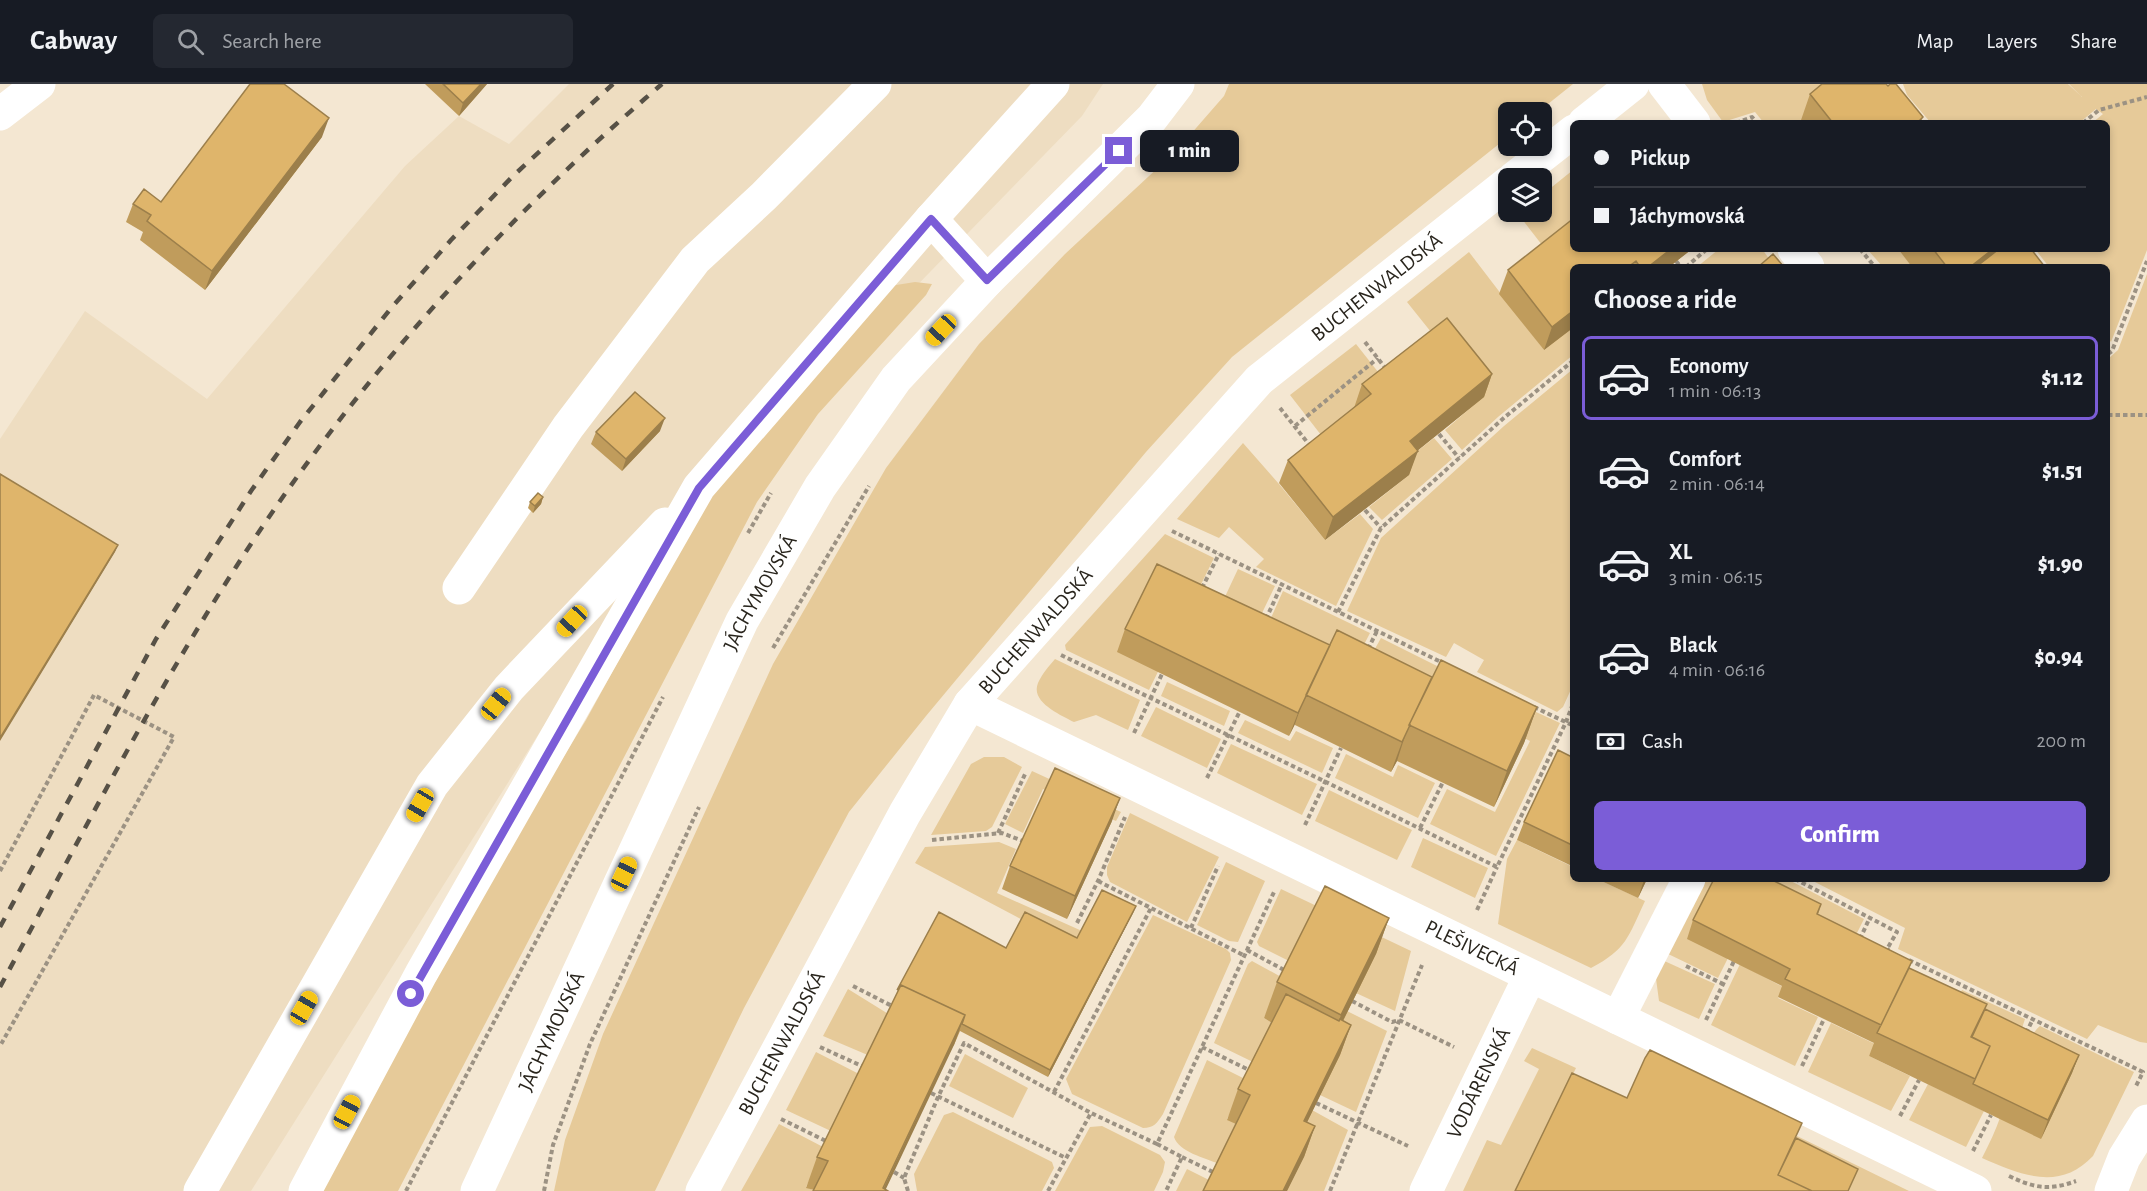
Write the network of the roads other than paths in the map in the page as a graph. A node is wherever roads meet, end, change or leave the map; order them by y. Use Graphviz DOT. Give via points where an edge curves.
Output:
graph roads {
  1 [pos="39,84"];
  2 [pos="875,84"];
  3 [pos="1053,84"];
  4 [pos="1178,84"];
  5 [pos="1633,84"];
  6 [pos="1664,84"];
  7 [pos="0,114"];
  8 [pos="1588,120"];
  9 [pos="1692,120"];
  10 [pos="1570,134"];
  11 [pos="1527,168"];
  12 [pos="1498,191"];
  13 [pos="931,219"];
  14 [pos="1796,252"];
  15 [pos="1806,264"];
  16 [pos="987,280"];
  17 [pos="699,488"];
  18 [pos="459,588"];
  19 [pos="970,704"];
  20 [pos="1687,882"];
  21 [pos="1530,976"];
  22 [pos="1618,1018"];
  23 [pos="2147,1121"];
  24 [pos="200,1191"];
  25 [pos="305,1191"];
  26 [pos="477,1191"];
  27 [pos="702,1191"];
  28 [pos="1426,1191"];
  29 [pos="1975,1191"];
  30 [pos="2111,1191"];
  1 -- 7 [label="street"];
  2 -- 18 [label="street" via="696,260 568,427"];
  3 -- 13 [label="street"];
  4 -- 16 [label="street, JÁCHYMOVSKÁ" via="1152,118"];
  5 -- 8 [label="street"];
  6 -- 9 [label="street"];
  10 -- 11 [label="street"];
  12 -- 19 [label="street, BUCHENWALDSKÁ" via="1258,380"];
  13 -- 16 [label="street"];
  13 -- 17 [label="street"];
  14 -- 15 [label="street"];
  16 -- 26 [label="street, JÁCHYMOVSKÁ" via="889,389 820,487 742,621"];
  17 -- 24 [label="street" via="509,688 432,785"];
  17 -- 25 [label="street" via="421,974"];
  19 -- 21 [label="street, PLEŠIVECKÁ"];
  19 -- 27 [label="street, BUCHENWALDSKÁ" via="905,813"];
  20 -- 22 [label="street"];
  21 -- 22 [label="street, PLEŠIVECKÁ"];
  21 -- 28 [label="street, VODÁRENSKÁ"];
  22 -- 29 [label="street, PLEŠIVECKÁ"];
  23 -- 30 [label="street" via="2124,1158"];
}
